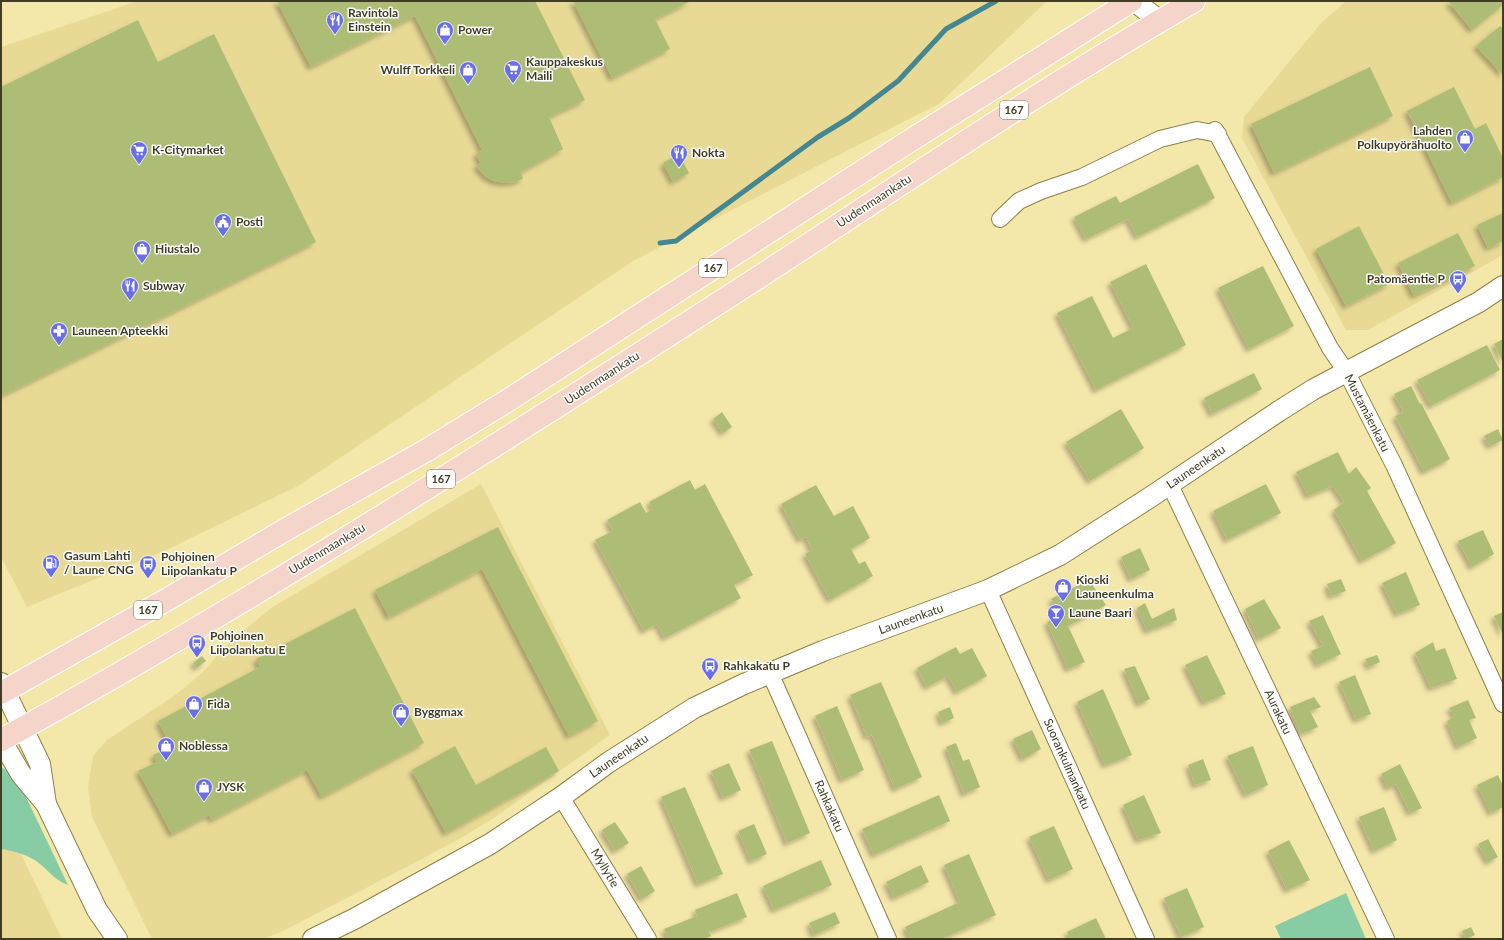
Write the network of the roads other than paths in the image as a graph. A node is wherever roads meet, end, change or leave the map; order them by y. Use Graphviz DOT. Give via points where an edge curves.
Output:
graph roads {
  1 [pos="1132,1"];
  2 [pos="1194,1"];
  3 [pos="1158,11"];
  4 [pos="1000,219"];
  5 [pos="1503,286"];
  6 [pos="1347,373"];
  7 [pos="1170,485"];
  8 [pos="988,590"];
  9 [pos="770,673"];
  10 [pos="2,689"];
  11 [pos="1503,704"];
  12 [pos="23,728"];
  13 [pos="1,740"];
  14 [pos="561,797"];
  15 [pos="46,804"];
  16 [pos="97,910"];
  17 [pos="105,939"];
  18 [pos="117,939"];
  19 [pos="313,939"];
  20 [pos="648,939"];
  21 [pos="888,939"];
  22 [pos="1146,939"];
  23 [pos="1386,939"];
  1 -- 3 [label="street"];
  1 -- 10 [label="main road, 167" via="427,450 290,526 168,599"];
  2 -- 3 [label="main road, Uudenmaankatu / 167"];
  3 -- 12 [label="main road, Uudenmaankatu / 167" via="1058,82 469,463 197,629"];
  4 -- 6 [label="street, Mustamäenkatu" via="1018,201 1082,177 1160,139 1197,130 1216,132 1330,348"];
  5 -- 6 [label="street, Launeenkatu" via="1479,302"];
  6 -- 7 [label="street, Launeenkatu" via="1314,389 1279,411"];
  6 -- 11 [label="street, Mustamäenkatu" via="1394,464"];
  7 -- 8 [label="street, Launeenkatu" via="1060,555"];
  7 -- 23 [label="street, Aurakatu"];
  8 -- 9 [label="street, Launeenkatu" via="822,651"];
  8 -- 22 [label="street, Suorankulmankatu"];
  9 -- 14 [label="street, Launeenkatu" via="694,708 609,762"];
  9 -- 21 [label="street, Rahkakatu"];
  10 -- 12 [label="street"];
  12 -- 13 [label="main road, Uudenmaankatu / 167"];
  12 -- 15 [label="street" via="40,764"];
  13 -- 15 [label="street" via="21,774"];
  14 -- 19 [label="street, Launeenkatu" via="490,844"];
  14 -- 20 [label="street, Myllytie"];
  15 -- 16 [label="street"];
  16 -- 17 [label="street"];
  16 -- 18 [label="street"];
}
